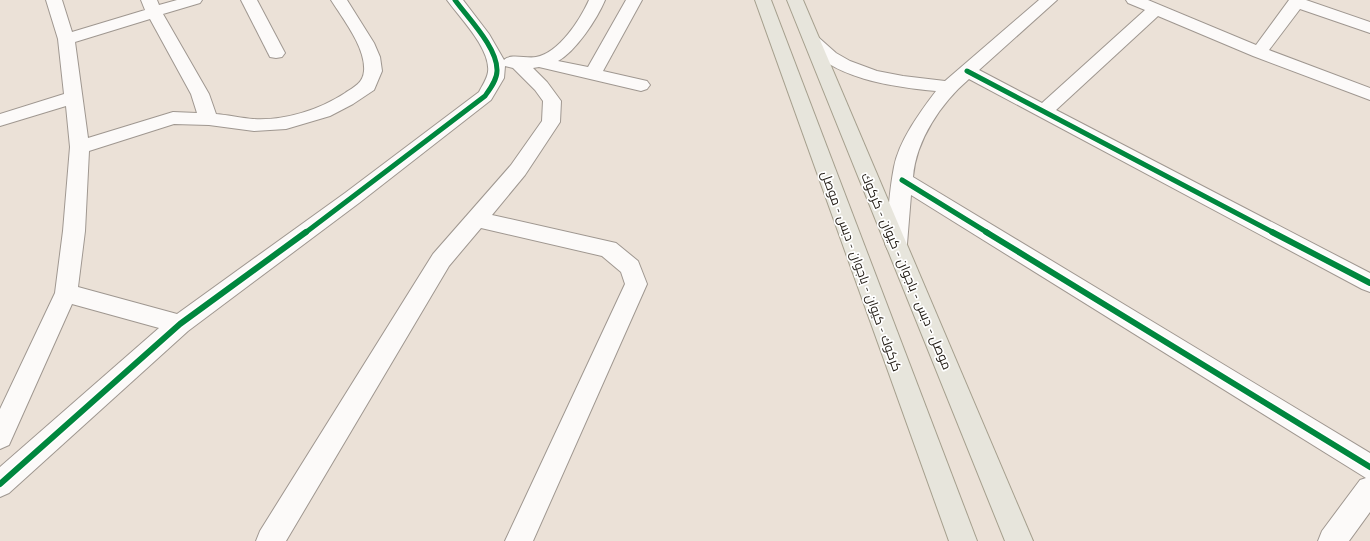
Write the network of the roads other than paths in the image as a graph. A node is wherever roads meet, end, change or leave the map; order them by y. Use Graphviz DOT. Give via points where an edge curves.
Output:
graph roads {
  1 [pos="54,0"];
  2 [pos="194,0"];
  3 [pos="249,0"];
  4 [pos="339,0"];
  5 [pos="455,0"];
  6 [pos="597,0"];
  7 [pos="634,0"];
  8 [pos="763,0"];
  9 [pos="795,0"];
  10 [pos="1049,0"];
  11 [pos="1134,0"];
  12 [pos="1297,1"];
  13 [pos="152,6"];
  14 [pos="1156,9"];
  15 [pos="1370,28"];
  16 [pos="66,39"];
  17 [pos="812,41"];
  18 [pos="276,52"];
  19 [pos="1259,52"];
  20 [pos="496,60"];
  21 [pos="529,63"];
  22 [pos="967,71"];
  23 [pos="592,75"];
  24 [pos="641,85"];
  25 [pos="949,87"];
  26 [pos="1370,94"];
  27 [pos="74,97"];
  28 [pos="1044,112"];
  29 [pos="209,119"];
  30 [pos="0,120"];
  31 [pos="80,148"];
  32 [pos="902,180"];
  33 [pos="476,219"];
  34 [pos="896,244"];
  35 [pos="1370,283"];
  36 [pos="66,293"];
  37 [pos="180,324"];
  38 [pos="0,436"];
  39 [pos="1370,467"];
  40 [pos="0,484"];
  41 [pos="1370,488"];
  42 [pos="270,541"];
  43 [pos="519,541"];
  44 [pos="963,541"];
  45 [pos="1019,541"];
  46 [pos="1332,541"];
  1 -- 16 [label="street"];
  2 -- 13 [label="street"];
  3 -- 18 [label="street"];
  4 -- 29 [label="street" via="366,43 371,57 373,71 368,86 323,112 286,123 254,125"];
  5 -- 20 [label="street"];
  6 -- 21 [label="street" via="590,16 562,51 556,56"];
  7 -- 23 [label="street"];
  8 -- 44 [label="main road, كركوك - كيوان - باجوان - دبس - موصل"];
  9 -- 17 [label="main road, موصل - دبس - باجوان - كيوان - كركوك"];
  10 -- 22 [label="street"];
  11 -- 14 [label="street"];
  12 -- 15 [label="street"];
  12 -- 19 [label="street"];
  13 -- 16 [label="street"];
  13 -- 29 [label="street" via="200,94"];
  14 -- 19 [label="street"];
  14 -- 28 [label="street"];
  16 -- 27 [label="street"];
  17 -- 25 [label="street" via="829,56 864,73 912,83"];
  17 -- 34 [label="main road, موصل - دبس - باجوان - كيوان - كركوك"];
  19 -- 26 [label="street"];
  20 -- 21 [label="street"];
  20 -- 37 [label="street" via="497,72 493,84 485,96 472,107"];
  21 -- 23 [label="street"];
  21 -- 33 [label="street" via="552,101 551,122 518,170"];
  22 -- 25 [label="street"];
  22 -- 28 [label="street"];
  23 -- 24 [label="street"];
  25 -- 32 [label="street" via="916,136 904,166"];
  27 -- 30 [label="street"];
  27 -- 31 [label="street"];
  28 -- 35 [label="street"];
  29 -- 31 [label="street" via="173,118"];
  31 -- 36 [label="street"];
  32 -- 34 [label="street"];
  32 -- 39 [label="street"];
  33 -- 42 [label="street" via="441,260"];
  33 -- 43 [label="street" via="608,249 630,267 636,284"];
  34 -- 45 [label="main road, موصل - دبس - باجوان - كيوان - كركوك"];
  36 -- 37 [label="street"];
  36 -- 38 [label="street"];
  37 -- 40 [label="street"];
  41 -- 46 [label="street"];
}
